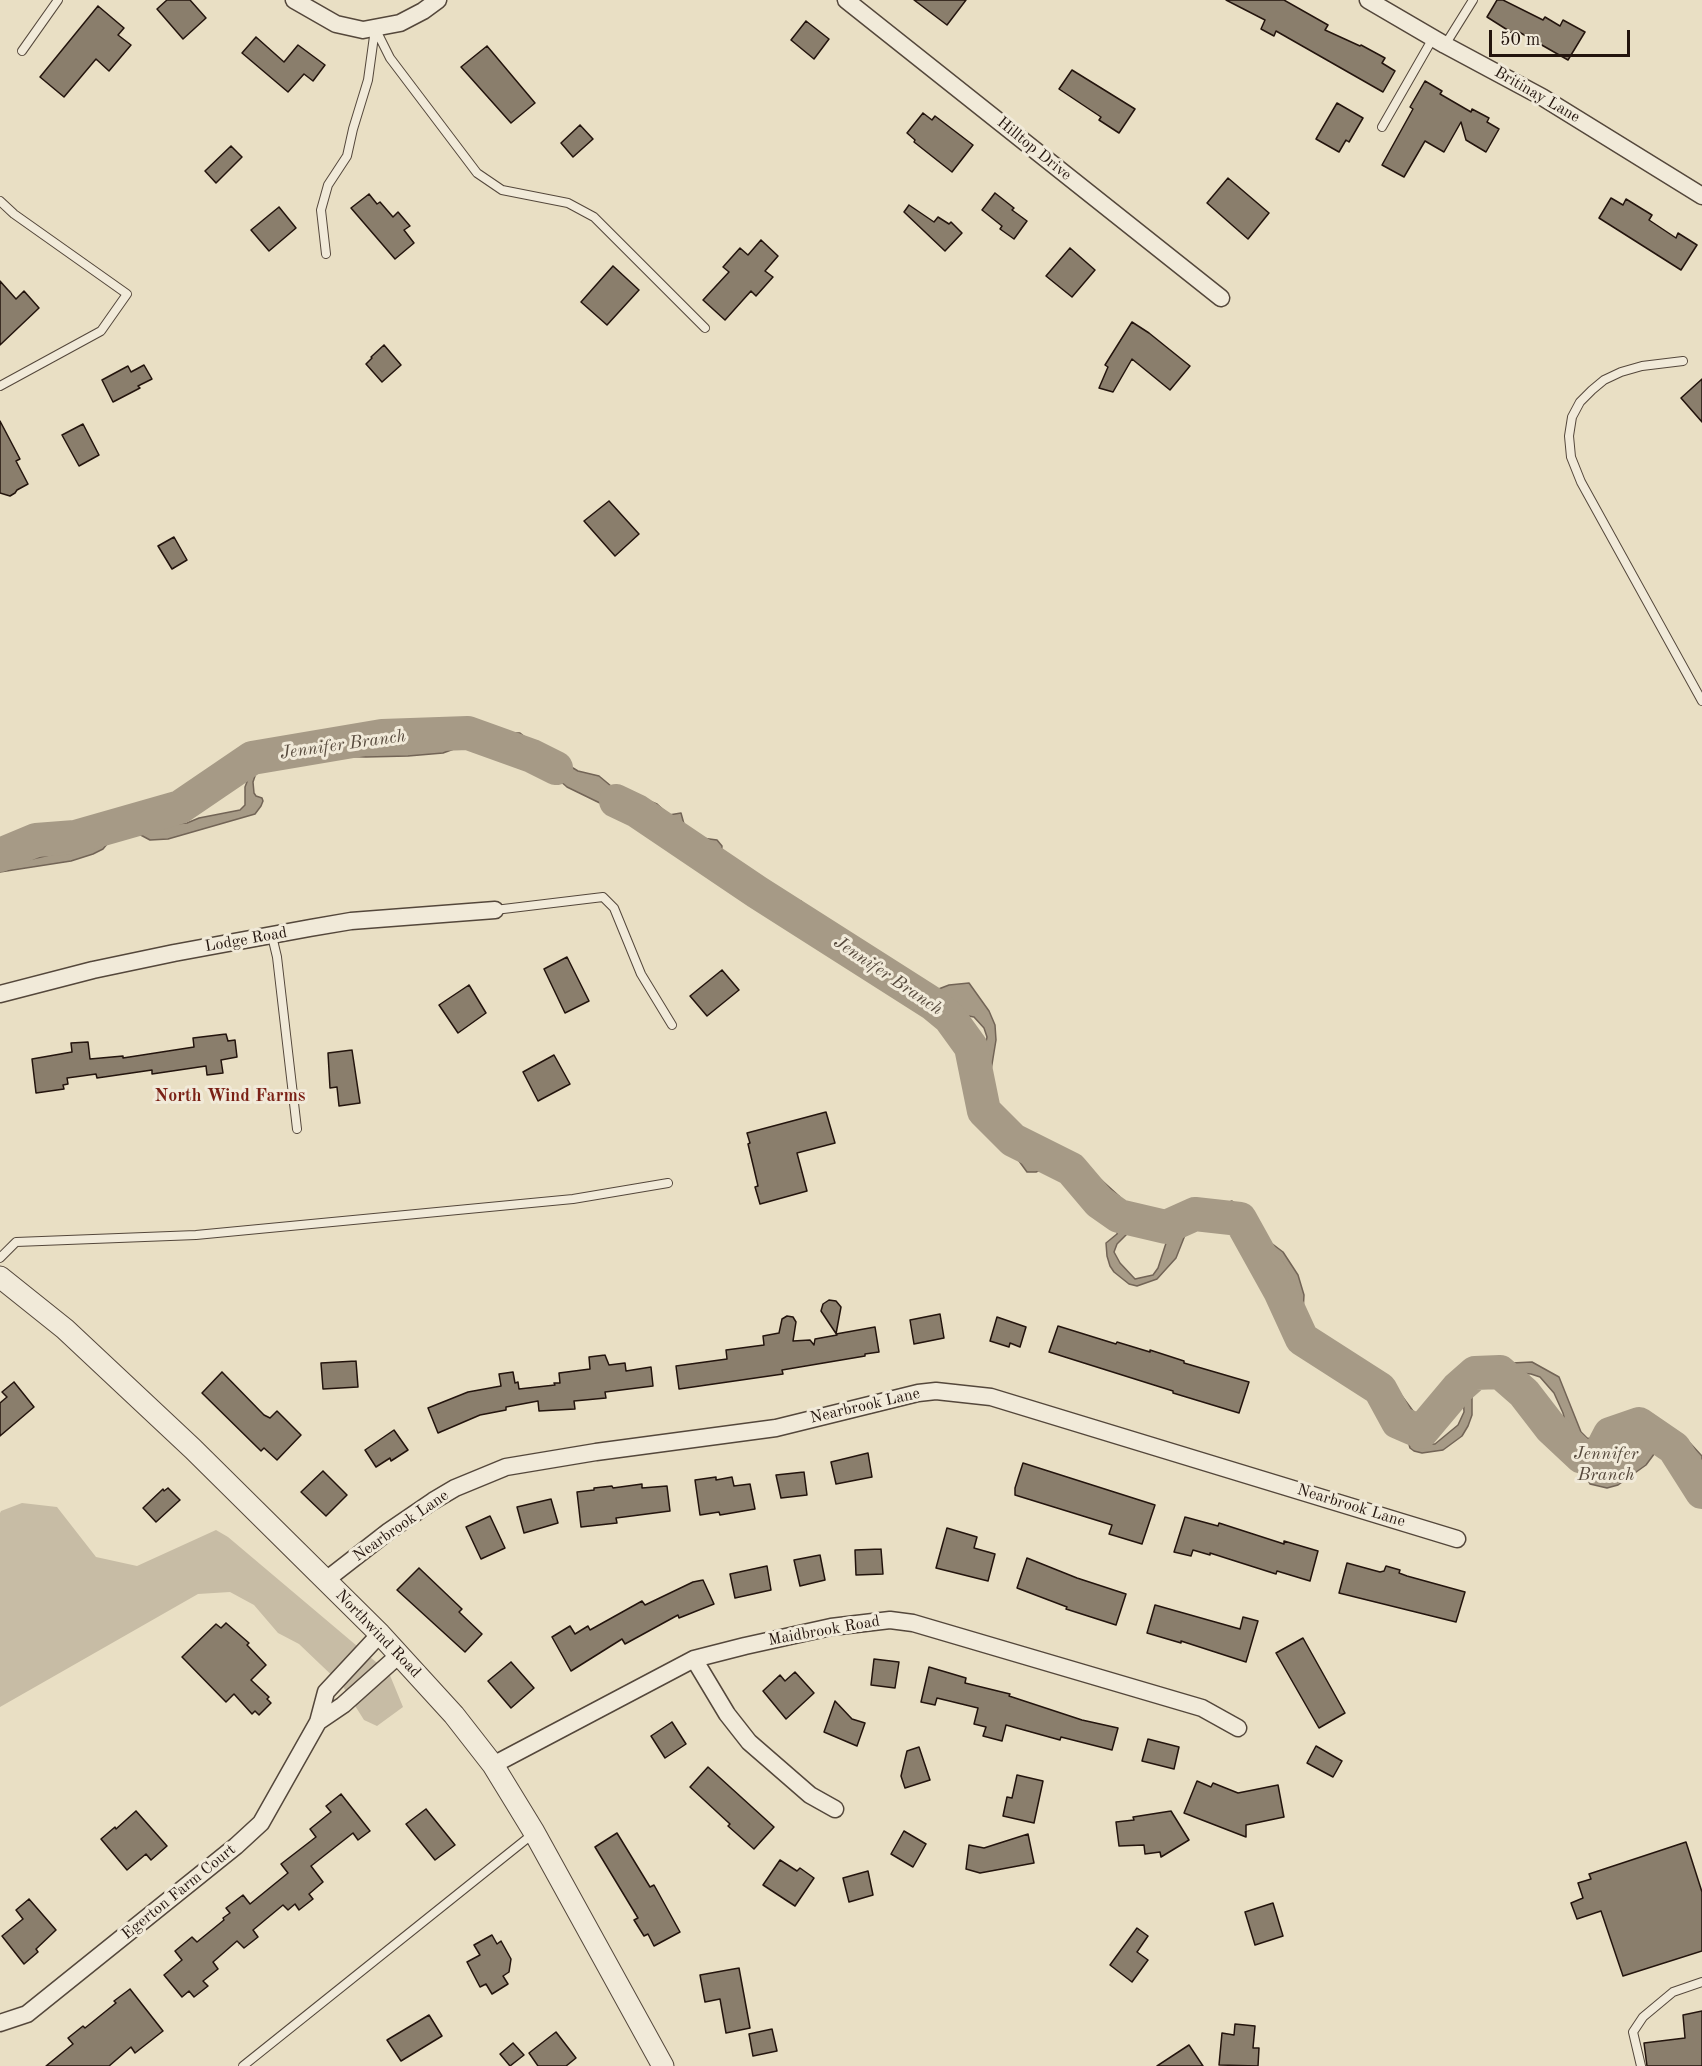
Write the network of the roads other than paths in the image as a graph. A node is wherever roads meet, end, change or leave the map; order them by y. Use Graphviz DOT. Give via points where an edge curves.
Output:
graph roads {
  1 [pos="58,0"];
  2 [pos="294,0"];
  3 [pos="438,0"];
  4 [pos="846,0"];
  5 [pos="1368,0"];
  6 [pos="1473,0"];
  7 [pos="375,28"];
  8 [pos="1439,42"];
  9 [pos="22,51"];
  10 [pos="1382,127"];
  11 [pos="1702,196"];
  12 [pos="0,201"];
  13 [pos="326,254"];
  14 [pos="1221,298"];
  15 [pos="705,328"];
  16 [pos="1683,361"];
  17 [pos="0,386"];
  18 [pos="1702,701"];
  19 [pos="495,910"];
  20 [pos="272,936"];
  21 [pos="0,993"];
  22 [pos="672,1025"];
  23 [pos="297,1128"];
  24 [pos="668,1183"];
  25 [pos="0,1258"];
  26 [pos="0,1277"];
  27 [pos="1457,1539"];
  28 [pos="326,1580"];
  29 [pos="380,1634"];
  30 [pos="399,1655"];
  31 [pos="694,1659"];
  32 [pos="318,1722"];
  33 [pos="1238,1728"];
  34 [pos="493,1765"];
  35 [pos="835,1809"];
  36 [pos="534,1832"];
  37 [pos="1702,1982"];
  38 [pos="0,2023"];
  39 [pos="243,2066"];
  40 [pos="663,2066"];
  41 [pos="1641,2066"];
  1 -- 9 [label="lane"];
  2 -- 7 [label="street" via="336,24"];
  3 -- 7 [label="street" via="400,23"];
  4 -- 14 [label="street, Hilltop Drive"];
  5 -- 8 [label="street, Britinay Lane"];
  6 -- 8 [label="lane"];
  7 -- 13 [label="lane" via="368,80 347,156 328,185 321,210"];
  7 -- 15 [label="lane" via="390,58 477,173 502,190 568,203 594,217"];
  8 -- 10 [label="lane"];
  8 -- 11 [label="street, Britinay Lane" via="1542,97"];
  12 -- 17 [label="lane" via="127,294 101,331"];
  16 -- 18 [label="lane" via="1642,366 1604,380 1580,402 1569,436 1571,457 1581,482"];
  19 -- 20 [label="street, Lodge Road" via="351,921"];
  19 -- 22 [label="lane" via="603,897 614,908 641,974"];
  20 -- 21 [label="street, Lodge Road" via="163,955"];
  20 -- 23 [label="lane"];
  24 -- 25 [label="lane" via="573,1199 196,1235 16,1242"];
  26 -- 28 [label="street, Northwind Road" via="52,1317 110,1370"];
  27 -- 28 [label="street, Nearbrook Lane" via="991,1397 936,1391 776,1428 506,1467 433,1501"];
  28 -- 29 [label="street, Northwind Road"];
  29 -- 30 [label="street, Northwind Road"];
  29 -- 32 [label="street, Egerton Farm Court" via="326,1692"];
  30 -- 32 [label="street, Egerton Farm Court"];
  30 -- 34 [label="street, Northwind Road" via="454,1714"];
  31 -- 33 [label="street, Maidbrook Road" via="831,1627 890,1620 914,1623 1202,1708"];
  31 -- 34 [label="street, Maidbrook Road"];
  31 -- 35 [label="street" via="749,1742 810,1795"];
  32 -- 38 [label="street, Egerton Farm Court" via="261,1823 237,1846 27,2014"];
  34 -- 36 [label="street, Northwind Road"];
  36 -- 39 [label="lane"];
  36 -- 40 [label="street, Northwind Road"];
  37 -- 41 [label="lane" via="1673,1992 1642,2017 1633,2032"];
}
